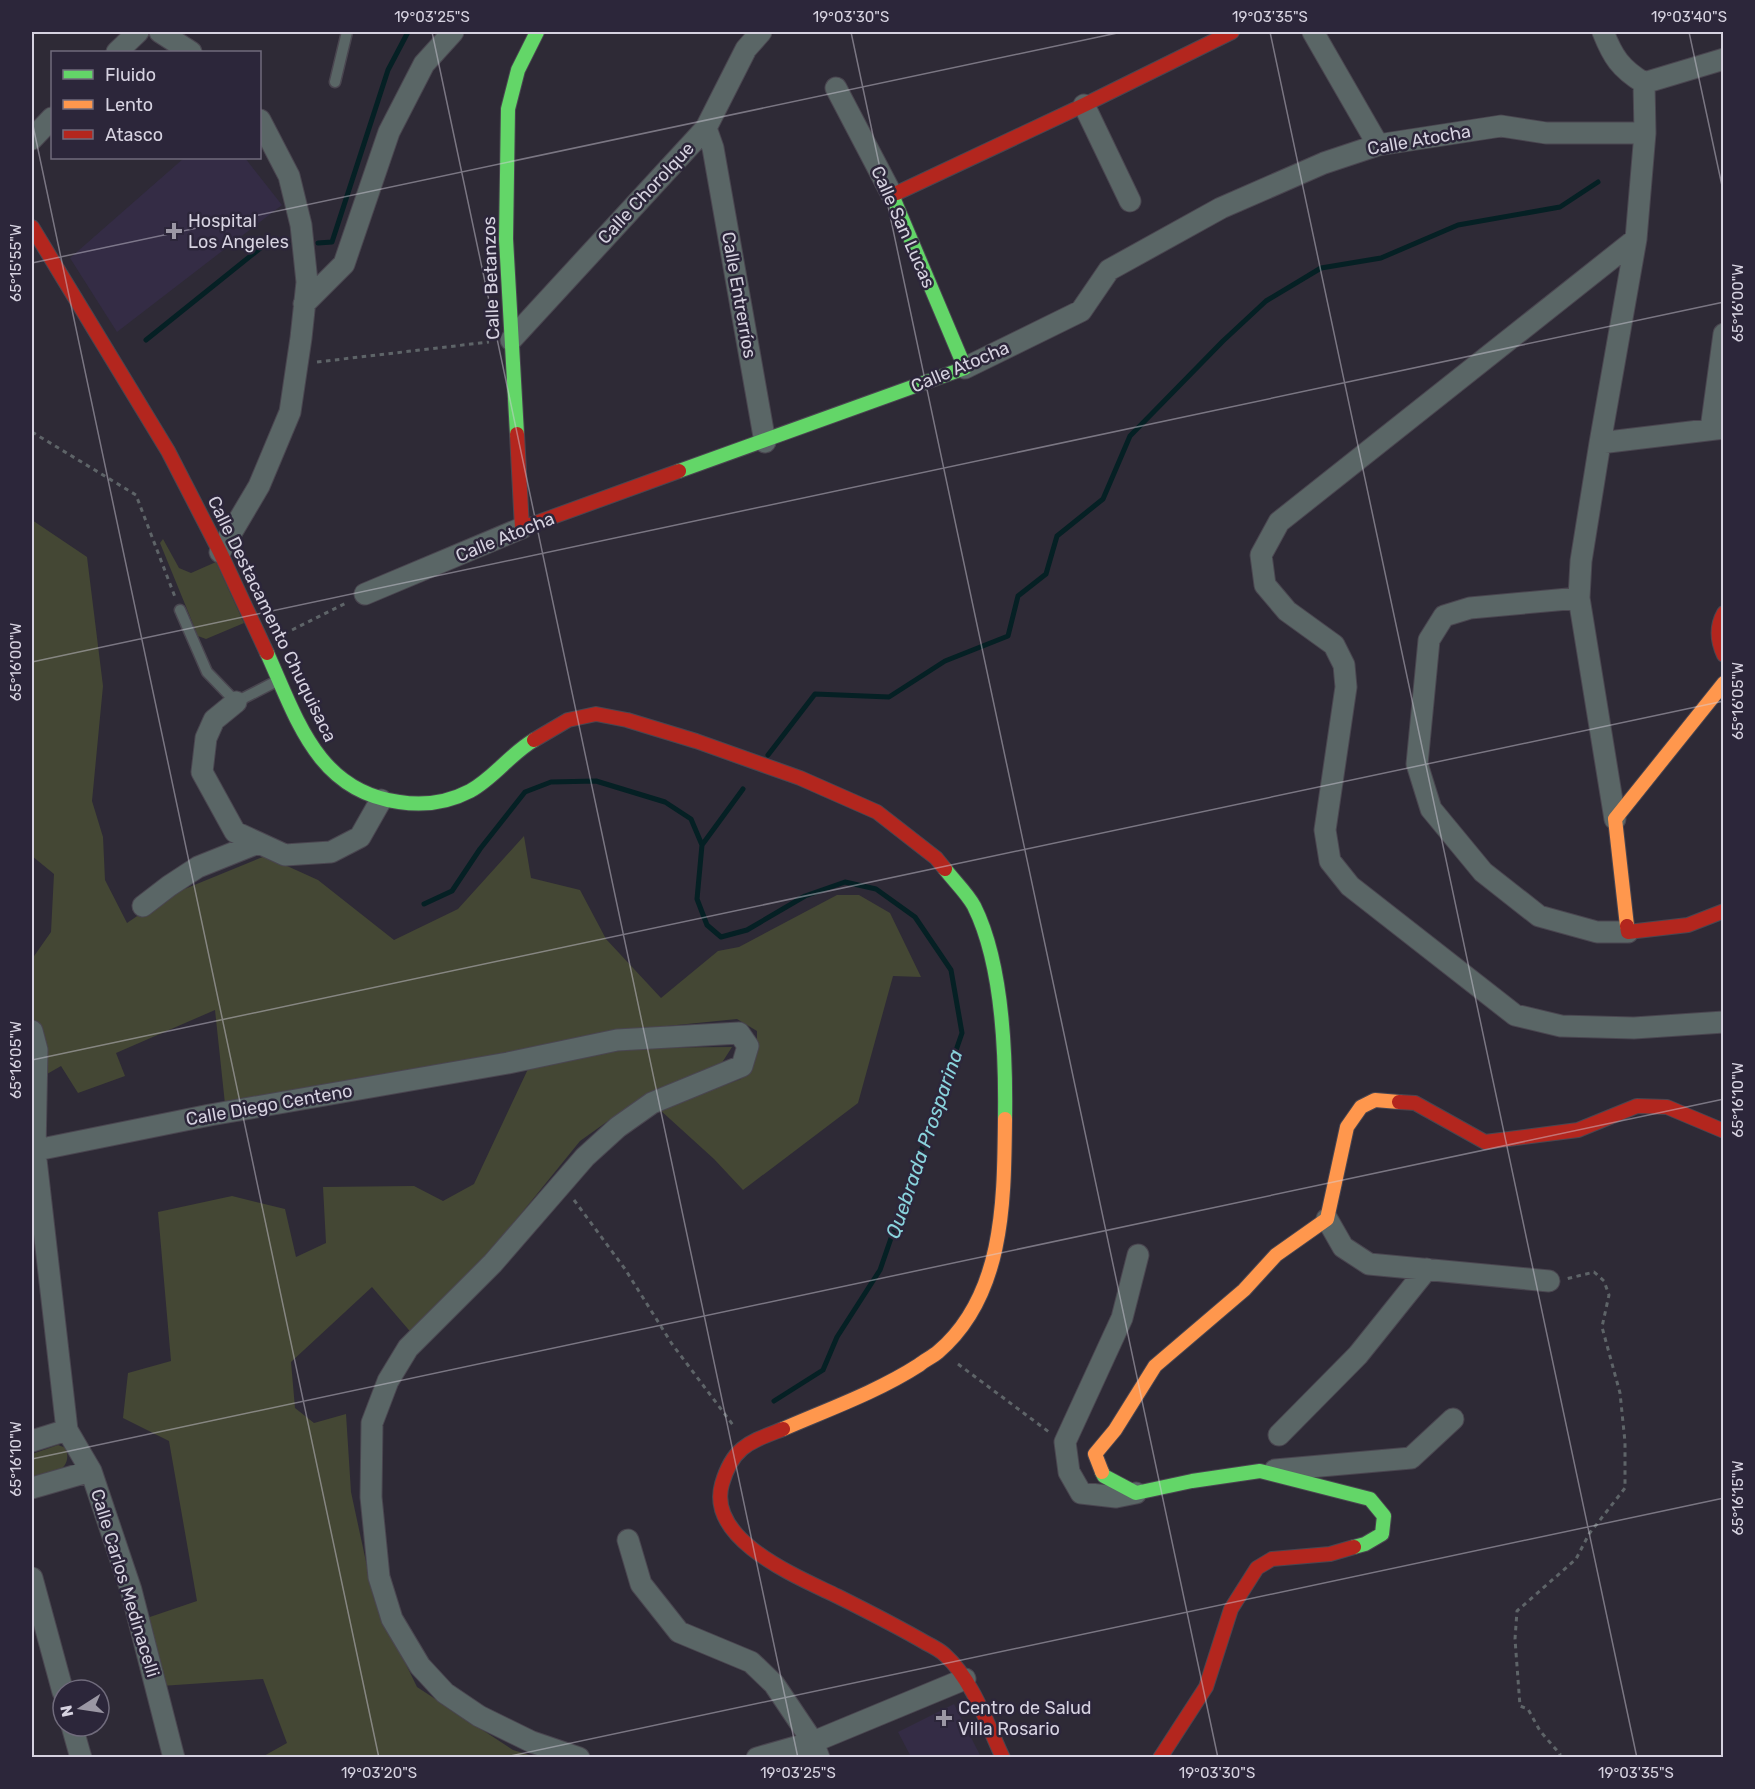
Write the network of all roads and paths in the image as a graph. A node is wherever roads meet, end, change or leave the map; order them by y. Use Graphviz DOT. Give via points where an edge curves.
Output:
graph roads {
  1 [pos="138,32"];
  2 [pos="160,32"];
  3 [pos="347,32"];
  4 [pos="453,32"];
  5 [pos="537,32"];
  6 [pos="761,32"];
  7 [pos="1232,32"];
  8 [pos="1313,32"];
  9 [pos="1604,32"];
  10 [pos="118,51"];
  11 [pos="189,51"];
  12 [pos="1724,59"];
  13 [pos="335,82"];
  14 [pos="1644,83"];
  15 [pos="836,88"];
  16 [pos="1084,105"];
  17 [pos="51,119"];
  18 [pos="261,122"];
  19 [pos="706,128"];
  20 [pos="1645,133"];
  21 [pos="32,139"];
  22 [pos="1378,145"];
  23 [pos="892,195"];
  24 [pos="1130,201"];
  25 [pos="32,227"];
  26 [pos="1636,239"];
  27 [pos="304,304"];
  28 [pos="1724,334"];
  29 [pos="511,340"];
  30 [pos="297,364"];
  31 [pos="965,368"];
  32 [pos="1717,428"];
  33 [pos="32,432"];
  34 [pos="765,442"];
  35 [pos="1600,443"];
  36 [pos="522,528"];
  37 [pos="220,552"];
  38 [pos="365,594"];
  39 [pos="1579,598"];
  40 [pos="180,610"];
  41 [pos="1724,613"];
  42 [pos="264,644"];
  43 [pos="1724,655"];
  44 [pos="280,680"];
  45 [pos="1724,683"];
  46 [pos="236,702"];
  47 [pos="381,800"];
  48 [pos="1615,819"];
  49 [pos="258,843"];
  50 [pos="143,906"];
  51 [pos="1724,911"];
  52 [pos="1628,932"];
  53 [pos="1724,1022"];
  54 [pos="32,1031"];
  55 [pos="34,1092"];
  56 [pos="1724,1131"];
  57 [pos="33,1151"];
  58 [pos="559,1187"];
  59 [pos="1327,1219"];
  60 [pos="1137,1255"];
  61 [pos="1427,1269"];
  62 [pos="1550,1281"];
  63 [pos="939,1352"];
  64 [pos="1454,1419"];
  65 [pos="735,1427"];
  66 [pos="67,1430"];
  67 [pos="1279,1435"];
  68 [pos="32,1441"];
  69 [pos="1065,1442"];
  70 [pos="91,1471"];
  71 [pos="1260,1472"];
  72 [pos="32,1488"];
  73 [pos="1136,1493"];
  74 [pos="628,1540"];
  75 [pos="32,1578"];
  76 [pos="59,1678"];
  77 [pos="965,1679"];
  78 [pos="75,1738"];
  79 [pos="816,1750"];
  80 [pos="81,1758"];
  81 [pos="174,1758"];
  82 [pos="579,1758"];
  83 [pos="757,1758"];
  84 [pos="1003,1758"];
  85 [pos="1160,1758"];
  86 [pos="1559,1758"];
  1 -- 10 [label="street"];
  2 -- 11 [label="street"];
  3 -- 13 [label="lane"];
  4 -- 27 [label="street" via="424,64 389,132 344,264"];
  5 -- 29 [label="street, Calle Betanzos" via="518,70 508,109 506,239"];
  6 -- 19 [label="street, Calle Chorolque" via="746,49"];
  7 -- 16 [label="street"];
  8 -- 22 [label="street"];
  9 -- 14 [label="street" via="1626,71"];
  12 -- 14 [label="street"];
  14 -- 20 [label="street"];
  15 -- 23 [label="street, Calle San Lucas"];
  16 -- 23 [label="street"];
  16 -- 24 [label="street"];
  17 -- 21 [label="street"];
  18 -- 27 [label="street" via="289,176 301,225 307,282"];
  19 -- 29 [label="street, Calle Chorolque"];
  19 -- 34 [label="street, Calle Entrerríos" via="713,148"];
  20 -- 22 [label="street, Calle Atocha" via="1546,133 1501,126"];
  20 -- 26 [label="street"];
  22 -- 31 [label="street, Calle Atocha" via="1324,163 1221,208 1109,270 1081,311"];
  23 -- 31 [label="street, Calle San Lucas"];
  25 -- 37 [label="street, Calle Destacamento Chuquisaca" via="168,451"];
  26 -- 35 [label="street"];
  26 -- 53 [label="street" via="1279,522 1261,555 1265,585 1287,611 1334,645 1344,665 1346,687 1325,830 1330,861 1350,886 1515,1015 1561,1026 1634,1028"];
  27 -- 30 [label="street"];
  28 -- 32 [label="street"];
  29 -- 30 [label="path"];
  29 -- 36 [label="street, Calle Betanzos"];
  30 -- 37 [label="street" via="290,412 259,486"];
  31 -- 34 [label="street, Calle Atocha"];
  32 -- 35 [label="street"];
  33 -- 40 [label="path" via="136,495"];
  34 -- 36 [label="street, Calle Atocha"];
  35 -- 39 [label="street"];
  36 -- 38 [label="street, Calle Atocha"];
  37 -- 42 [label="street, Calle Destacamento Chuquisaca"];
  38 -- 42 [label="path"];
  39 -- 48 [label="street"];
  39 -- 52 [label="street" via="1470,608 1444,616 1429,640 1417,764 1431,809 1483,872 1539,916 1597,932"];
  40 -- 46 [label="lane" via="207,672"];
  41 -- 43 [label="street" via="1717,632"];
  42 -- 44 [label="street, Calle Destacamento Chuquisaca"];
  44 -- 46 [label="lane"];
  44 -- 47 [label="street, Calle Destacamento Chuquisaca" via="307,740 327,766 352,788"];
  45 -- 48 [label="street"];
  46 -- 49 [label="street" via="214,720 206,738 202,772 235,832"];
  47 -- 49 [label="street" via="360,837 331,852 285,855"];
  47 -- 63 [label="street, Calle Destacamento Chuquisaca" via="417,805 448,801 472,790 541,735 568,720 596,714 686,738 800,778 877,812 936,858 973,904 993,957 1006,1067 1004,1192 993,1263 970,1316"];
  48 -- 52 [label="street"];
  49 -- 50 [label="street" via="198,867"];
  51 -- 52 [label="street" via="1688,925"];
  54 -- 55 [label="street, Calle Carlos Medinacelli" via="37,1050"];
  55 -- 57 [label="street, Calle Carlos Medinacelli"];
  56 -- 59 [label="street" via="1667,1107 1637,1106 1578,1130 1485,1142 1415,1103 1376,1100 1361,1107 1347,1127"];
  57 -- 58 [label="street, Calle Diego Centeno" via="617,1040 739,1033 748,1047 742,1066 652,1103 618,1127"];
  57 -- 66 [label="street, Calle Carlos Medinacelli"];
  58 -- 65 [label="path" via="579,1205 672,1344"];
  58 -- 82 [label="street" via="493,1263 408,1348 388,1381 372,1423 371,1497 379,1577 392,1619 420,1666 446,1693 479,1716 532,1742"];
  59 -- 61 [label="street" via="1343,1247 1369,1264"];
  59 -- 73 [label="street" via="1276,1255 1244,1290 1155,1366 1115,1430 1095,1454 1104,1476"];
  60 -- 69 [label="street" via="1122,1318"];
  61 -- 62 [label="street"];
  61 -- 67 [label="street" via="1358,1355"];
  62 -- 86 [label="path" via="1594,1272 1604,1281 1609,1295 1602,1327 1620,1393 1625,1442 1625,1488 1589,1534 1576,1559 1517,1611 1520,1706 1528,1709"];
  63 -- 69 [label="path"];
  63 -- 77 [label="street, Calle Destacamento Chuquisaca" via="895,1380 746,1444 726,1470 720,1491 724,1517 745,1543 771,1563 945,1654"];
  64 -- 71 [label="street" via="1411,1458"];
  66 -- 68 [label="street"];
  66 -- 70 [label="street, Calle Carlos Medinacelli"];
  69 -- 73 [label="street" via="1069,1472 1081,1493 1116,1497"];
  70 -- 72 [label="street"];
  70 -- 81 [label="street, Calle Carlos Medinacelli" via="131,1590"];
  71 -- 73 [label="street"];
  71 -- 85 [label="street" via="1370,1499 1384,1516 1382,1534 1365,1544 1330,1554 1272,1559 1257,1568 1231,1609 1206,1687"];
  74 -- 79 [label="street" via="641,1584 679,1632 751,1662 774,1684"];
  75 -- 76 [label="street"];
  77 -- 79 [label="street"];
  77 -- 84 [label="street, Calle Destacamento Chuquisaca"];
  78 -- 80 [label="street"];
  79 -- 83 [label="street"];
}
